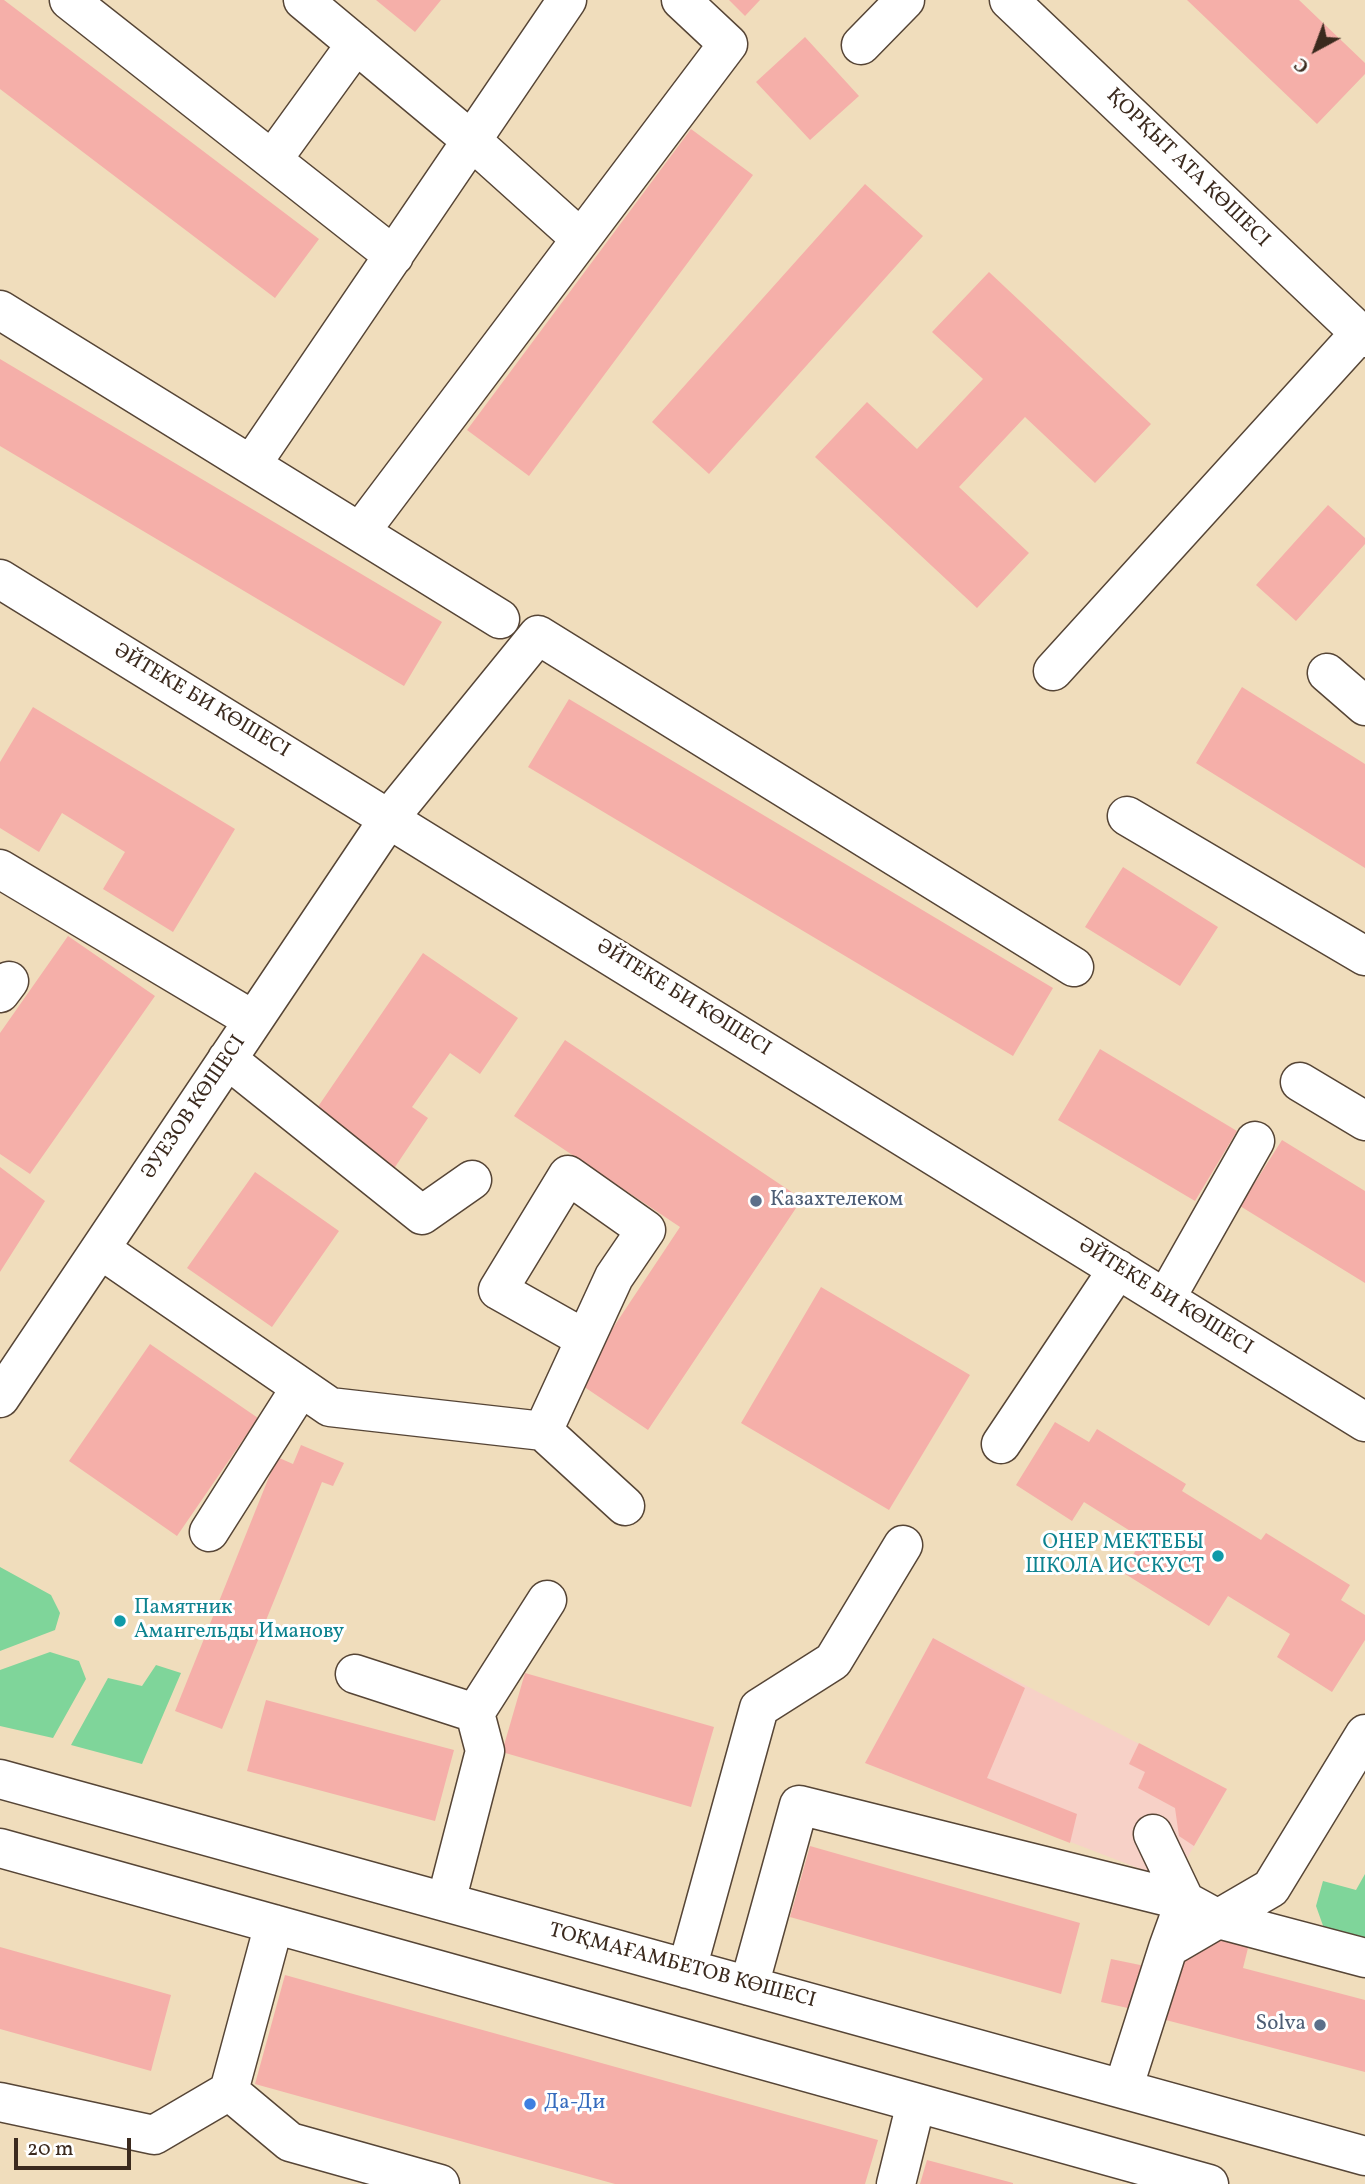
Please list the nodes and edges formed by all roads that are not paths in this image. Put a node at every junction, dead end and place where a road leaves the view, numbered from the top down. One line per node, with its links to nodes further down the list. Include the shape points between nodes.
1 (69, 0): 10 (street)
2 (303, 0): 7 (street)
3 (568, 0): 9 (street)
4 (681, 0): 11 (street, via 727,44)
5 (905, 0): 8 (street)
6 (1009, 0): 14 (street, ҚОРҚЫТ АТА КӨШЕСІ)
7 (356, 44): 9 (street); 10 (street)
8 (861, 45)
9 (472, 141): 11 (street); 12 (street)
10 (272, 160): 12 (street)
11 (581, 239): 16 (street)
12 (394, 256): 15 (street)
13 (0, 310): 15 (street)
14 (1362, 336): 19 (street)
15 (251, 465): 16 (street)
16 (360, 532): 18 (street)
17 (0, 579): 23 (street, ӘЙТЕКЕ БИ КӨШЕСІ)
18 (500, 619)
19 (1053, 671)
20 (1327, 673): 21 (street)
21 (1365, 706)
22 (1126, 816): 25 (street)
23 (390, 817): 26 (street, ӘУЕЗОВ КӨШЕСІ, via 538,635); 27 (street, ӘУЕЗОВ КӨШЕСІ); 34 (street, ӘЙТЕКЕ БИ КӨШЕСІ)
24 (0, 869): 27 (street)
25 (1365, 956)
26 (1074, 967)
27 (253, 1020): 28 (street, ӘУЕЗОВ КӨШЕСІ)
28 (227, 1059): 32 (street, via 422,1215); 33 (street, ӘУЕЗОВ КӨШЕСІ)
29 (1300, 1082): 30 (street)
30 (1365, 1121)
31 (1255, 1141): 35 (street)
32 (472, 1180)
33 (100, 1249): 37 (street); 38 (street, ӘУЕЗОВ КӨШЕСІ)
34 (1118, 1269): 35 (street, ӘЙТЕКЕ БИ КӨШЕСІ); 41 (street)
35 (1166, 1298): 39 (street, ӘЙТЕКЕ БИ КӨШЕСІ)
36 (585, 1339): 40 (street)
37 (301, 1387): 40 (street, via 330,1408); 43 (street)
38 (0, 1398)
39 (1365, 1422)
40 (543, 1431): 42 (street)
41 (1001, 1444)
42 (625, 1506)
43 (209, 1532)
44 (903, 1545): 58 (street, via 833,1661 759,1708)
45 (547, 1600): 47 (street)
46 (355, 1674): 47 (street)
47 (475, 1713): 53 (street, via 485,1751)
48 (1365, 1734): 54 (street, via 1271,1888)
49 (0, 1779): 53 (street, ТОҚМАҒАМБЕТОВ КӨШЕСІ)
50 (1153, 1835): 52 (street)
51 (0, 1848): 55 (street)
52 (1185, 1901): 54 (street); 56 (street); 59 (street, via 799,1805)
53 (446, 1902): 58 (street, ТОҚМАҒАМБЕТОВ КӨШЕСІ)
54 (1218, 1919): 56 (street); 57 (street)
55 (274, 1924): 61 (street); 63 (street)
56 (1168, 1948): 60 (street)
57 (1365, 1958)
58 (687, 1969): 59 (street, ТОҚМАҒАМБЕТОВ КӨШЕСІ)
59 (749, 1986): 60 (street, ТОҚМАҒАМБЕТОВ КӨШЕСІ)
60 (1123, 2089): 64 (street, ТОҚМАҒАМБЕТОВ КӨШЕСІ)
61 (229, 2091): 62 (street, via 154,2135); 65 (street, via 290,2142)
62 (0, 2102)
63 (916, 2103): 66 (street); 67 (street)
64 (1365, 2155)
65 (440, 2184)
66 (897, 2184)
67 (1209, 2184)

